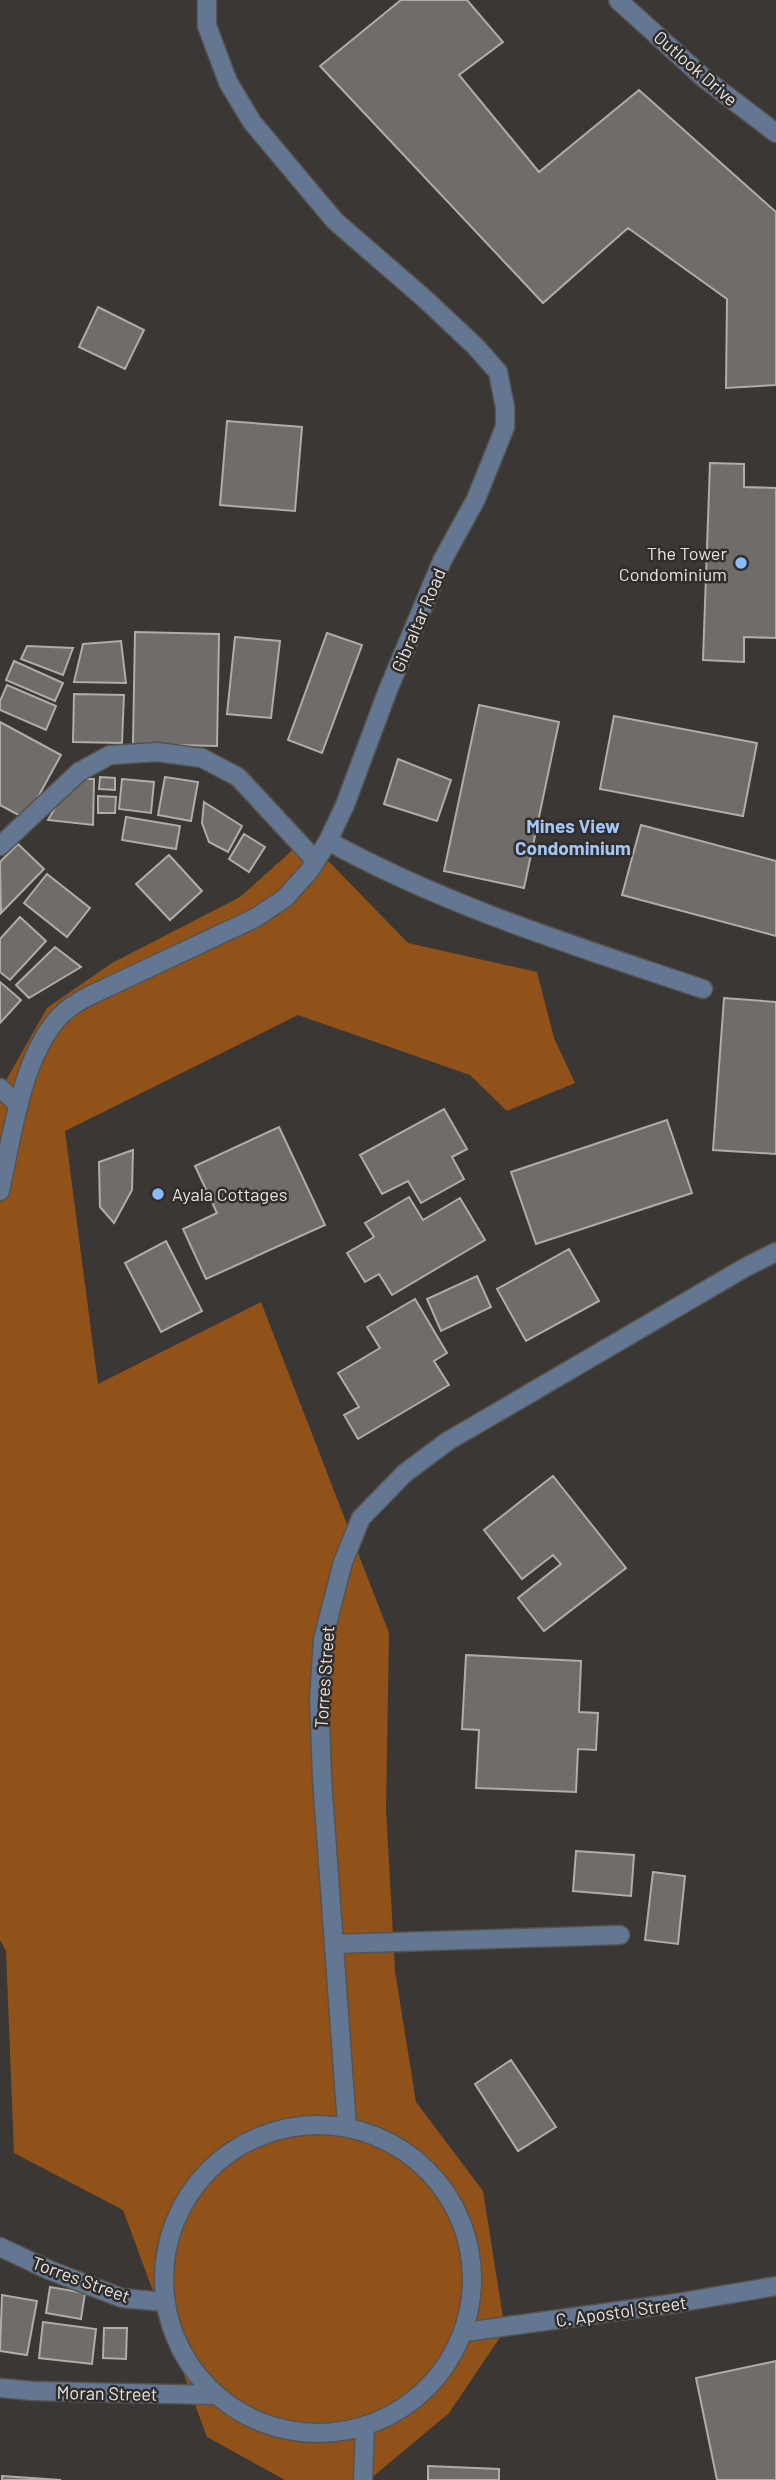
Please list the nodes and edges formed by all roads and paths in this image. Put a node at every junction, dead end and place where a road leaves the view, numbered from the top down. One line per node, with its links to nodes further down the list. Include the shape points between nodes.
1 (207, 0): 4 (street, Gibraltar Road, via 207,26 228,82 252,122 335,221 476,347 498,372 505,407 505,427 495,456 442,561)
2 (618, 0): 3 (street, Outlook Drive, via 705,79)
3 (776, 133)
4 (328, 841): 6 (street, Gibraltar Road); 7 (street, via 483,913)
5 (0, 846): 6 (street, via 79,772 110,755 158,752 202,758 237,777)
6 (316, 861): 9 (street, Gibraltar Road, via 299,885 255,918 73,1004 44,1039)
7 (703, 989)
8 (0, 1088): 9 (street)
9 (19, 1105): 10 (street, Gibraltar Road)
10 (0, 1191)
11 (776, 1252): 13 (street, Torres Street, via 448,1441 405,1473 361,1518 333,1595 323,1639 320,1686)
12 (620, 1935): 13 (street)
13 (334, 1944): 14 (street, Torres Street)
14 (347, 2126): 17 (street, via 287,2126 233,2149 191,2190 166,2244); 18 (street, via 408,2152 454,2202 474,2266)
15 (0, 2247): 17 (street, Torres Street, via 122,2298)
16 (776, 2286): 18 (street, C. Apostol Street)
17 (164, 2302): 20 (street, via 173,2337 191,2368)
18 (465, 2332): 21 (street, via 442,2373 408,2406)
19 (0, 2388): 20 (street, Moran Street)
20 (215, 2395): 21 (street, via 260,2423 313,2434)
21 (365, 2427): 22 (street)
22 (363, 2480)

